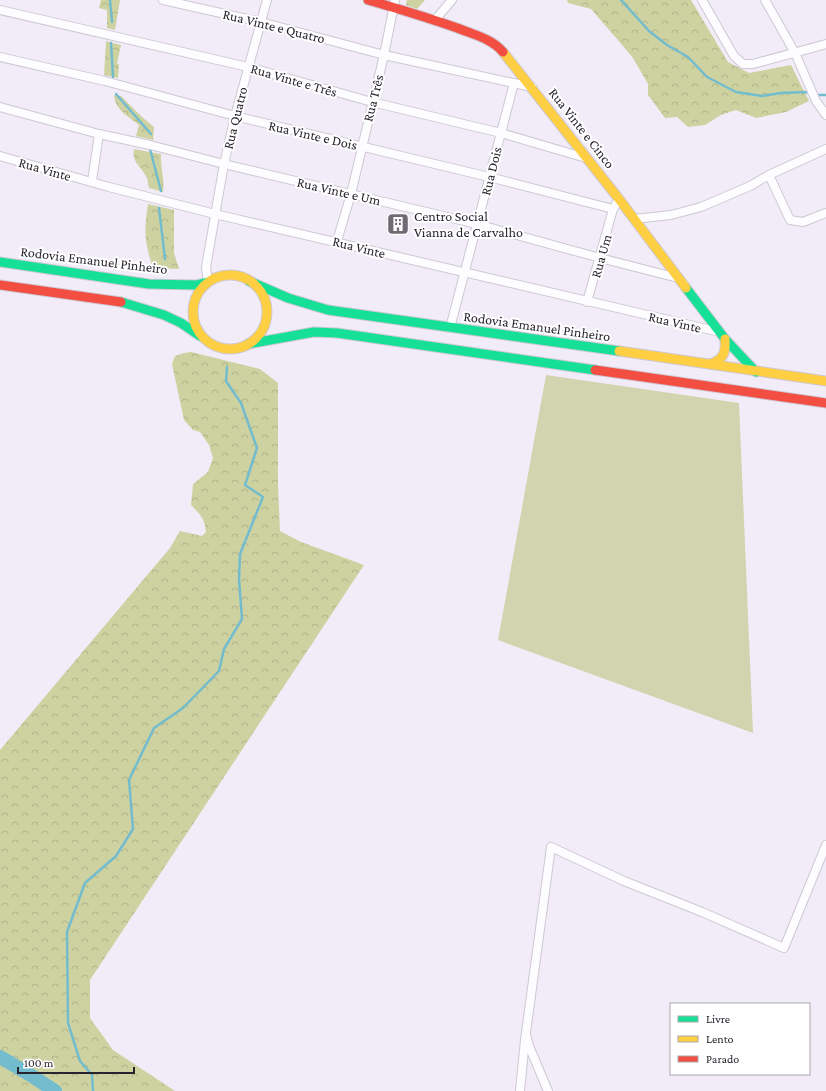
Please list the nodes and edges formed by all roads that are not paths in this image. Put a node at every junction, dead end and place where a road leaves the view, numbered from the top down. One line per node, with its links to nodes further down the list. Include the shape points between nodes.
1 (163, 0): 10 (street, Rua Vinte e Quatro)
2 (267, 0): 10 (street, Rua Quatro)
3 (368, 0): 7 (main road, Rua Vinte e Cinco)
4 (452, 0): 9 (street)
5 (702, 0): 12 (street, via 734,56 743,64)
6 (765, 0): 12 (street)
7 (394, 3): 9 (main road, Rua Vinte e Cinco); 13 (street, Rua Três)
8 (0, 10): 15 (street, Rua Vinte e Três)
9 (435, 20): 17 (main road, Rua Vinte e Cinco, via 484,38 498,46)
10 (261, 22): 13 (street, Rua Vinte e Quatro); 15 (street, Rua Quatro)
11 (826, 44): 12 (street)
12 (795, 54): 20 (street, via 816,101)
13 (384, 55): 16 (street); 18 (street, Rua Três)
14 (0, 57): 21 (street, Rua Vinte e Dois, via 105,81)
15 (248, 67): 18 (street, Rua Vinte e Três); 21 (street, Rua Quatro)
16 (514, 83): 17 (street); 22 (street, Rua Dois)
17 (532, 87): 27 (main road, Rua Vinte e Cinco)
18 (372, 102): 22 (street, Rua Vinte e Três); 24 (street, Rua Três)
19 (0, 107): 23 (street, Rua Vinte e Um)
20 (826, 115)
21 (235, 116): 24 (street, Rua Vinte e Dois); 28 (street, Rua Quatro)
22 (501, 133): 27 (street, Rua Vinte e Três); 30 (street, Rua Dois)
23 (99, 134): 28 (street, Rua Vinte e Um); 31 (street)
24 (362, 146): 30 (street, Rua Vinte e Dois); 32 (street, Rua Três)
25 (826, 149): 29 (street)
26 (0, 156): 31 (street, Rua Vinte)
27 (586, 158): 33 (main road, Rua Vinte e Cinco)
28 (224, 164): 32 (street, Rua Vinte e Um); 36 (street, Rua Quatro)
29 (769, 175): 35 (street, via 790,220 803,222); 37 (street, via 701,207 671,215)
30 (489, 177): 34 (street, Rua Vinte e Dois); 38 (street, Rua Dois)
31 (92, 181): 36 (street, Rua Vinte)
32 (351, 194): 38 (street, Rua Vinte e Um); 39 (street, Rua Três)
33 (619, 199): 34 (street); 37 (main road, Rua Vinte e Cinco)
34 (613, 210): 40 (street, Rua Um)
35 (826, 213)
36 (216, 214): 39 (street, Rua Vinte); 45 (street, Rua Quatro, via 206,267)
37 (634, 219): 43 (main road, Rua Vinte e Cinco)
38 (477, 224): 40 (street, Rua Vinte e Um); 42 (street, Rua Dois)
39 (337, 241): 42 (street, Rua Vinte)
40 (600, 258): 43 (street, Rua Vinte e Um); 47 (street, Rua Um)
41 (0, 262): 45 (main road, Rodovia Emanuel Pinheiro, via 149,284 196,285)
42 (465, 273): 47 (street, Rua Vinte); 48 (street, Rua Dois)
43 (678, 278): 49 (main road, Rua Vinte e Cinco)
44 (249, 281): 45 (main road, via 236,276 221,276); 48 (main road, Rodovia Emanuel Pinheiro, via 267,291 307,306); 51 (main road, via 262,294 267,311 265,324 258,336)
45 (208, 282): 50 (main road, via 198,293 193,308 193,317)
46 (0, 285): 50 (main road, via 121,302 164,315 181,323)
47 (588, 302): 49 (street, Rua Vinte)
48 (450, 328): 52 (main road, Rodovia Emanuel Pinheiro)
49 (723, 336): 52 (main road, via 725,355 720,361); 53 (main road, Rua Vinte e Cinco)
50 (205, 340): 51 (main road, via 226,349)
51 (248, 344): 55 (main road, via 293,334 337,333)
52 (711, 364): 53 (main road, Rodovia Emanuel Pinheiro)
53 (756, 372): 54 (main road, Rodovia Emanuel Pinheiro)
54 (826, 381)
55 (826, 403)
56 (826, 846): 57 (street, via 784,948 624,881 551,847)
57 (526, 1032): 58 (street); 59 (street, via 529,1046)
58 (520, 1091)
59 (548, 1091)

